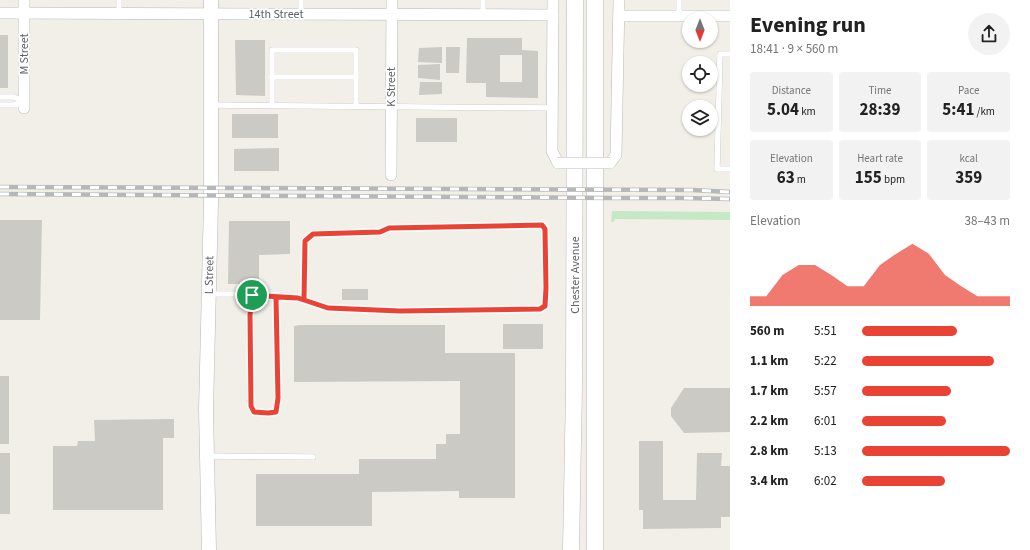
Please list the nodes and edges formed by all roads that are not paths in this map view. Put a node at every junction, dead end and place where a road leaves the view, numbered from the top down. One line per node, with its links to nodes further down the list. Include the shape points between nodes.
1 (24, 0): 13 (street, M Street)
2 (119, 0): 14 (lane)
3 (301, 0): 15 (lane)
4 (392, 0): 16 (street, K Street)
5 (483, 0): 17 (lane)
6 (553, 0): 18 (street)
7 (575, 0): 42 (main road, Chester Avenue)
8 (595, 0): 43 (main road, Chester Avenue)
9 (619, 0): 19 (street)
10 (680, 0): 20 (lane)
11 (211, 7): 14 (street, 14th Street); 15 (street, 14th Street); 28 (street, L Street)
12 (0, 13): 13 (street, 14th Street)
13 (24, 13): 14 (street, 14th Street); 27 (street, M Street)
14 (119, 13)
15 (301, 14): 16 (street, 14th Street)
16 (392, 14): 17 (street, 14th Street); 31 (street, K Street)
17 (483, 15): 18 (street, 14th Street)
18 (553, 15): 32 (street)
19 (619, 16): 20 (street); 32 (street, bridge, via 616,155 610,163 558,163 552,151)
20 (679, 16): 21 (street)
21 (730, 16)
22 (730, 54): 33 (lane, via 720,54 717,169)
23 (356, 76): 24 (lane); 24 (lane, via 356,50 272,50); 30 (lane)
24 (272, 77): 29 (lane)
25 (0, 97): 27 (lane, via 14,97)
26 (0, 105): 27 (lane)
27 (24, 105)
28 (211, 105): 29 (lane); 35 (street, L Street)
29 (272, 105): 30 (lane)
30 (356, 106): 31 (lane)
31 (391, 106): 32 (lane); 34 (street, K Street)
32 (552, 108)
33 (730, 169)
34 (391, 175)
35 (209, 294): 36 (lane); 39 (street, L Street)
36 (252, 295): 37 (lane); 37 (lane, via 251,406 254,412 276,412)
37 (276, 297): 38 (lane)
38 (304, 300): 38 (lane, via 328,308 540,309 545,306 545,229 542,225 389,228 380,232 313,234 305,241)
39 (207, 456): 40 (lane); 41 (street, L Street)
40 (313, 457)
41 (209, 550)
42 (571, 550)
43 (595, 550)

